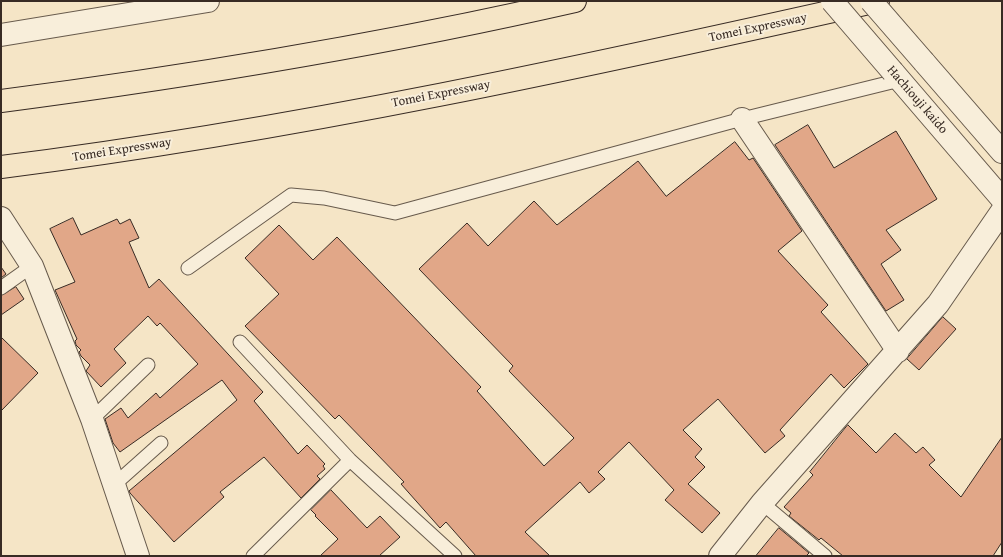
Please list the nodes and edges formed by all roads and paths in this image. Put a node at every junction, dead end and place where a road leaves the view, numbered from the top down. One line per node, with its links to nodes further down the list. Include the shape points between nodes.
1 (208, 1): 6 (street)
2 (575, 1): 8 (highway, via 286,58)
3 (832, 1): 7 (street, Hachiouji kaido, bridge)
4 (872, 1): 10 (street, bridge)
5 (878, 1): 11 (highway, Tomei Expressway, via 541,75 78,158)
6 (1, 35)
7 (896, 76): 9 (lane); 12 (street, Hachiouji kaido)
8 (1, 101)
9 (742, 119): 16 (lane, via 395,213 291,194); 19 (street)
10 (1002, 152)
11 (1, 167)
12 (1002, 199)
13 (1002, 211): 19 (street, via 938,304)
14 (3, 227): 15 (street)
15 (32, 266): 17 (lane); 21 (street)
16 (188, 268)
17 (1, 288)
18 (240, 342): 23 (lane)
19 (898, 351): 25 (street)
20 (148, 365): 21 (lane)
21 (92, 419): 24 (street)
22 (161, 444): 24 (lane)
23 (350, 460): 27 (lane); 28 (lane)
24 (115, 484): 26 (street)
25 (762, 503): 29 (street); 30 (lane)
26 (138, 556)
27 (253, 556)
28 (455, 556)
29 (720, 556)
30 (825, 556)

